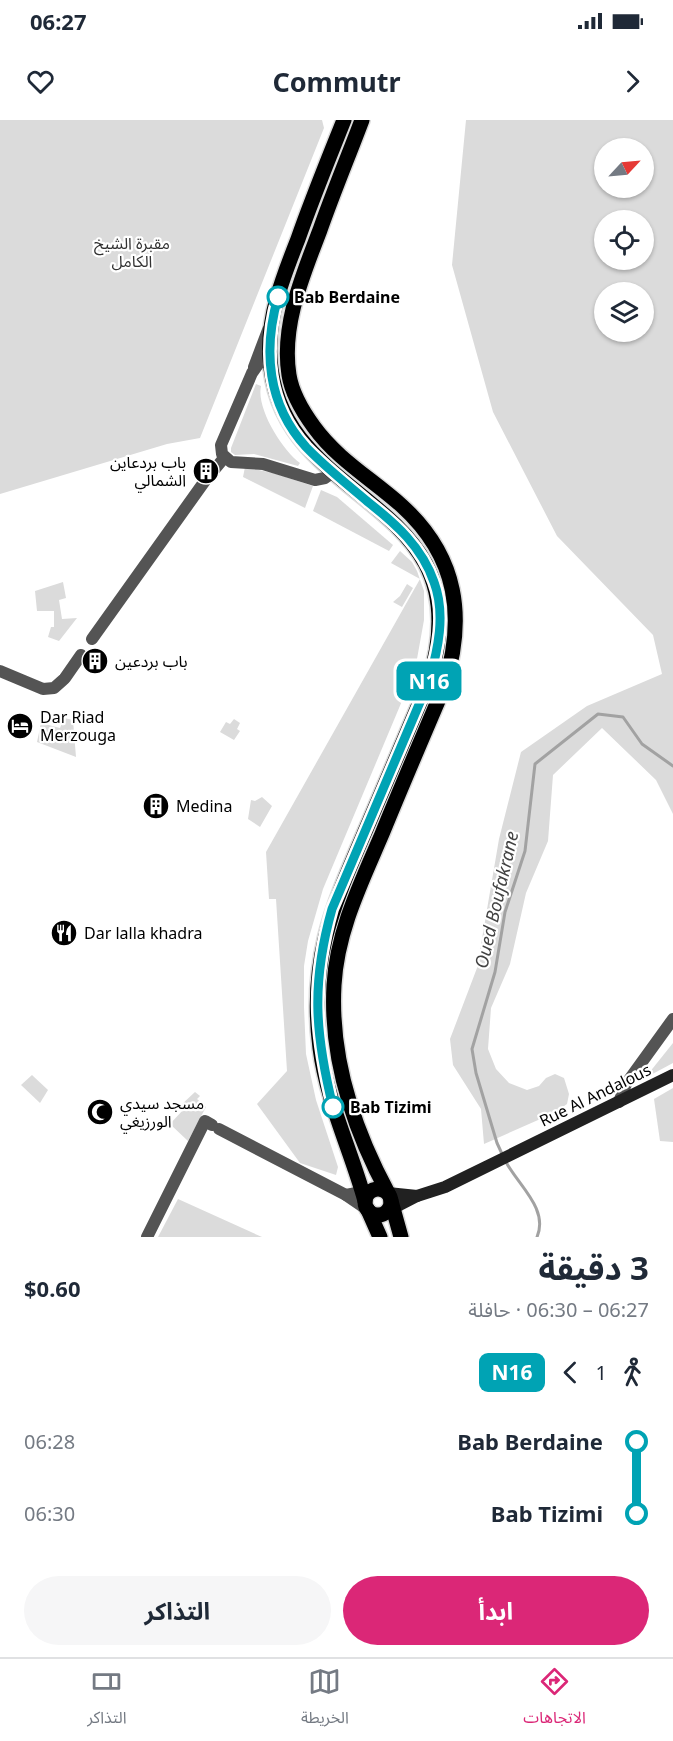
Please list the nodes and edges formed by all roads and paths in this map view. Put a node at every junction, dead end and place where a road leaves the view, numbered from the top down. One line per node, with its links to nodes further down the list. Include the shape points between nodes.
1 (344, 120): 3 (main road)
2 (362, 120): 6 (main road, via 295,301 288,333)
3 (270, 324): 4 (main road); 5 (street)
4 (270, 360): 5 (street, via 259,363); 6 (main road, via 282,364); 9 (main road, via 278,400 294,431)
5 (252, 373): 8 (street, via 221,445)
6 (289, 375): 7 (main road, via 300,405)
7 (333, 450): 9 (main road); 18 (main road, via 402,506 434,543 450,580 456,620 452,662 444,687 348,914 336,965 335,1031 343,1080)
8 (224, 458): 10 (street, via 263,464); 12 (street, via 57,687 44,689)
9 (333, 472): 10 (street); 11 (main road)
10 (315, 480): 11 (street)
11 (350, 486): 17 (main road, via 393,522 417,549 435,584 440,616 436,658 429,681 332,909 320,959 317,1004 324,1072)
12 (0, 671)
13 (673, 1019): 15 (street, via 626,1084)
14 (673, 1075): 15 (street, Rue Al Andalous)
15 (618, 1102): 18 (street, Rue Al Andalous, via 446,1187)
16 (346, 1195): 17 (street); 17 (street); 19 (street, via 212,1125)
17 (367, 1198): 18 (main road, via 380,1189); 18 (main road, via 378,1215); 20 (main road)
18 (389, 1204): 21 (main road)
19 (147, 1237)
20 (380, 1237)
21 (401, 1237)

